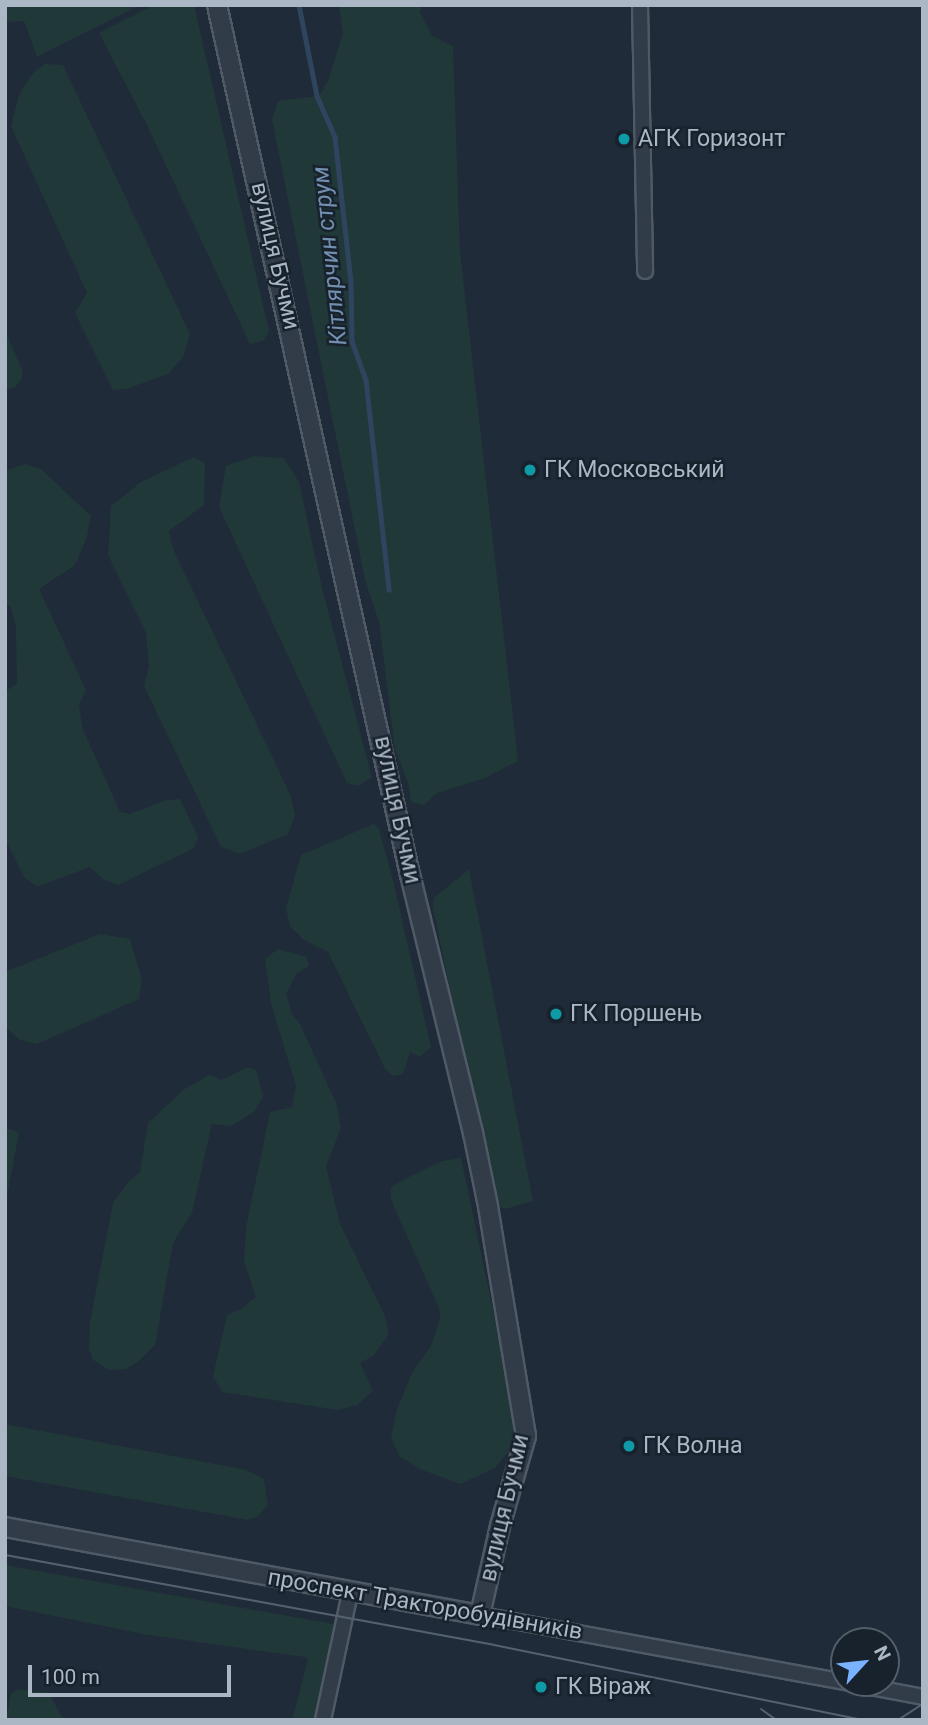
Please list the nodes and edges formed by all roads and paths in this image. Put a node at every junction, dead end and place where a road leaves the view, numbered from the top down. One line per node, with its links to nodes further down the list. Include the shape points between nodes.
1 (217, 5): 6 (street, вулиця Бучми, via 410,875 472,1133 526,1436)
2 (640, 5): 3 (street)
3 (645, 271)
4 (5, 1527): 5 (street, проспект Тракторобудівників)
5 (350, 1593): 6 (street, проспект Тракторобудівників); 10 (street)
6 (480, 1615): 7 (street, проспект Тракторобудівників)
7 (830, 1680)
8 (900, 1693): 9 (street, проспект Тракторобудівників)
9 (923, 1697)
10 (323, 1720)

